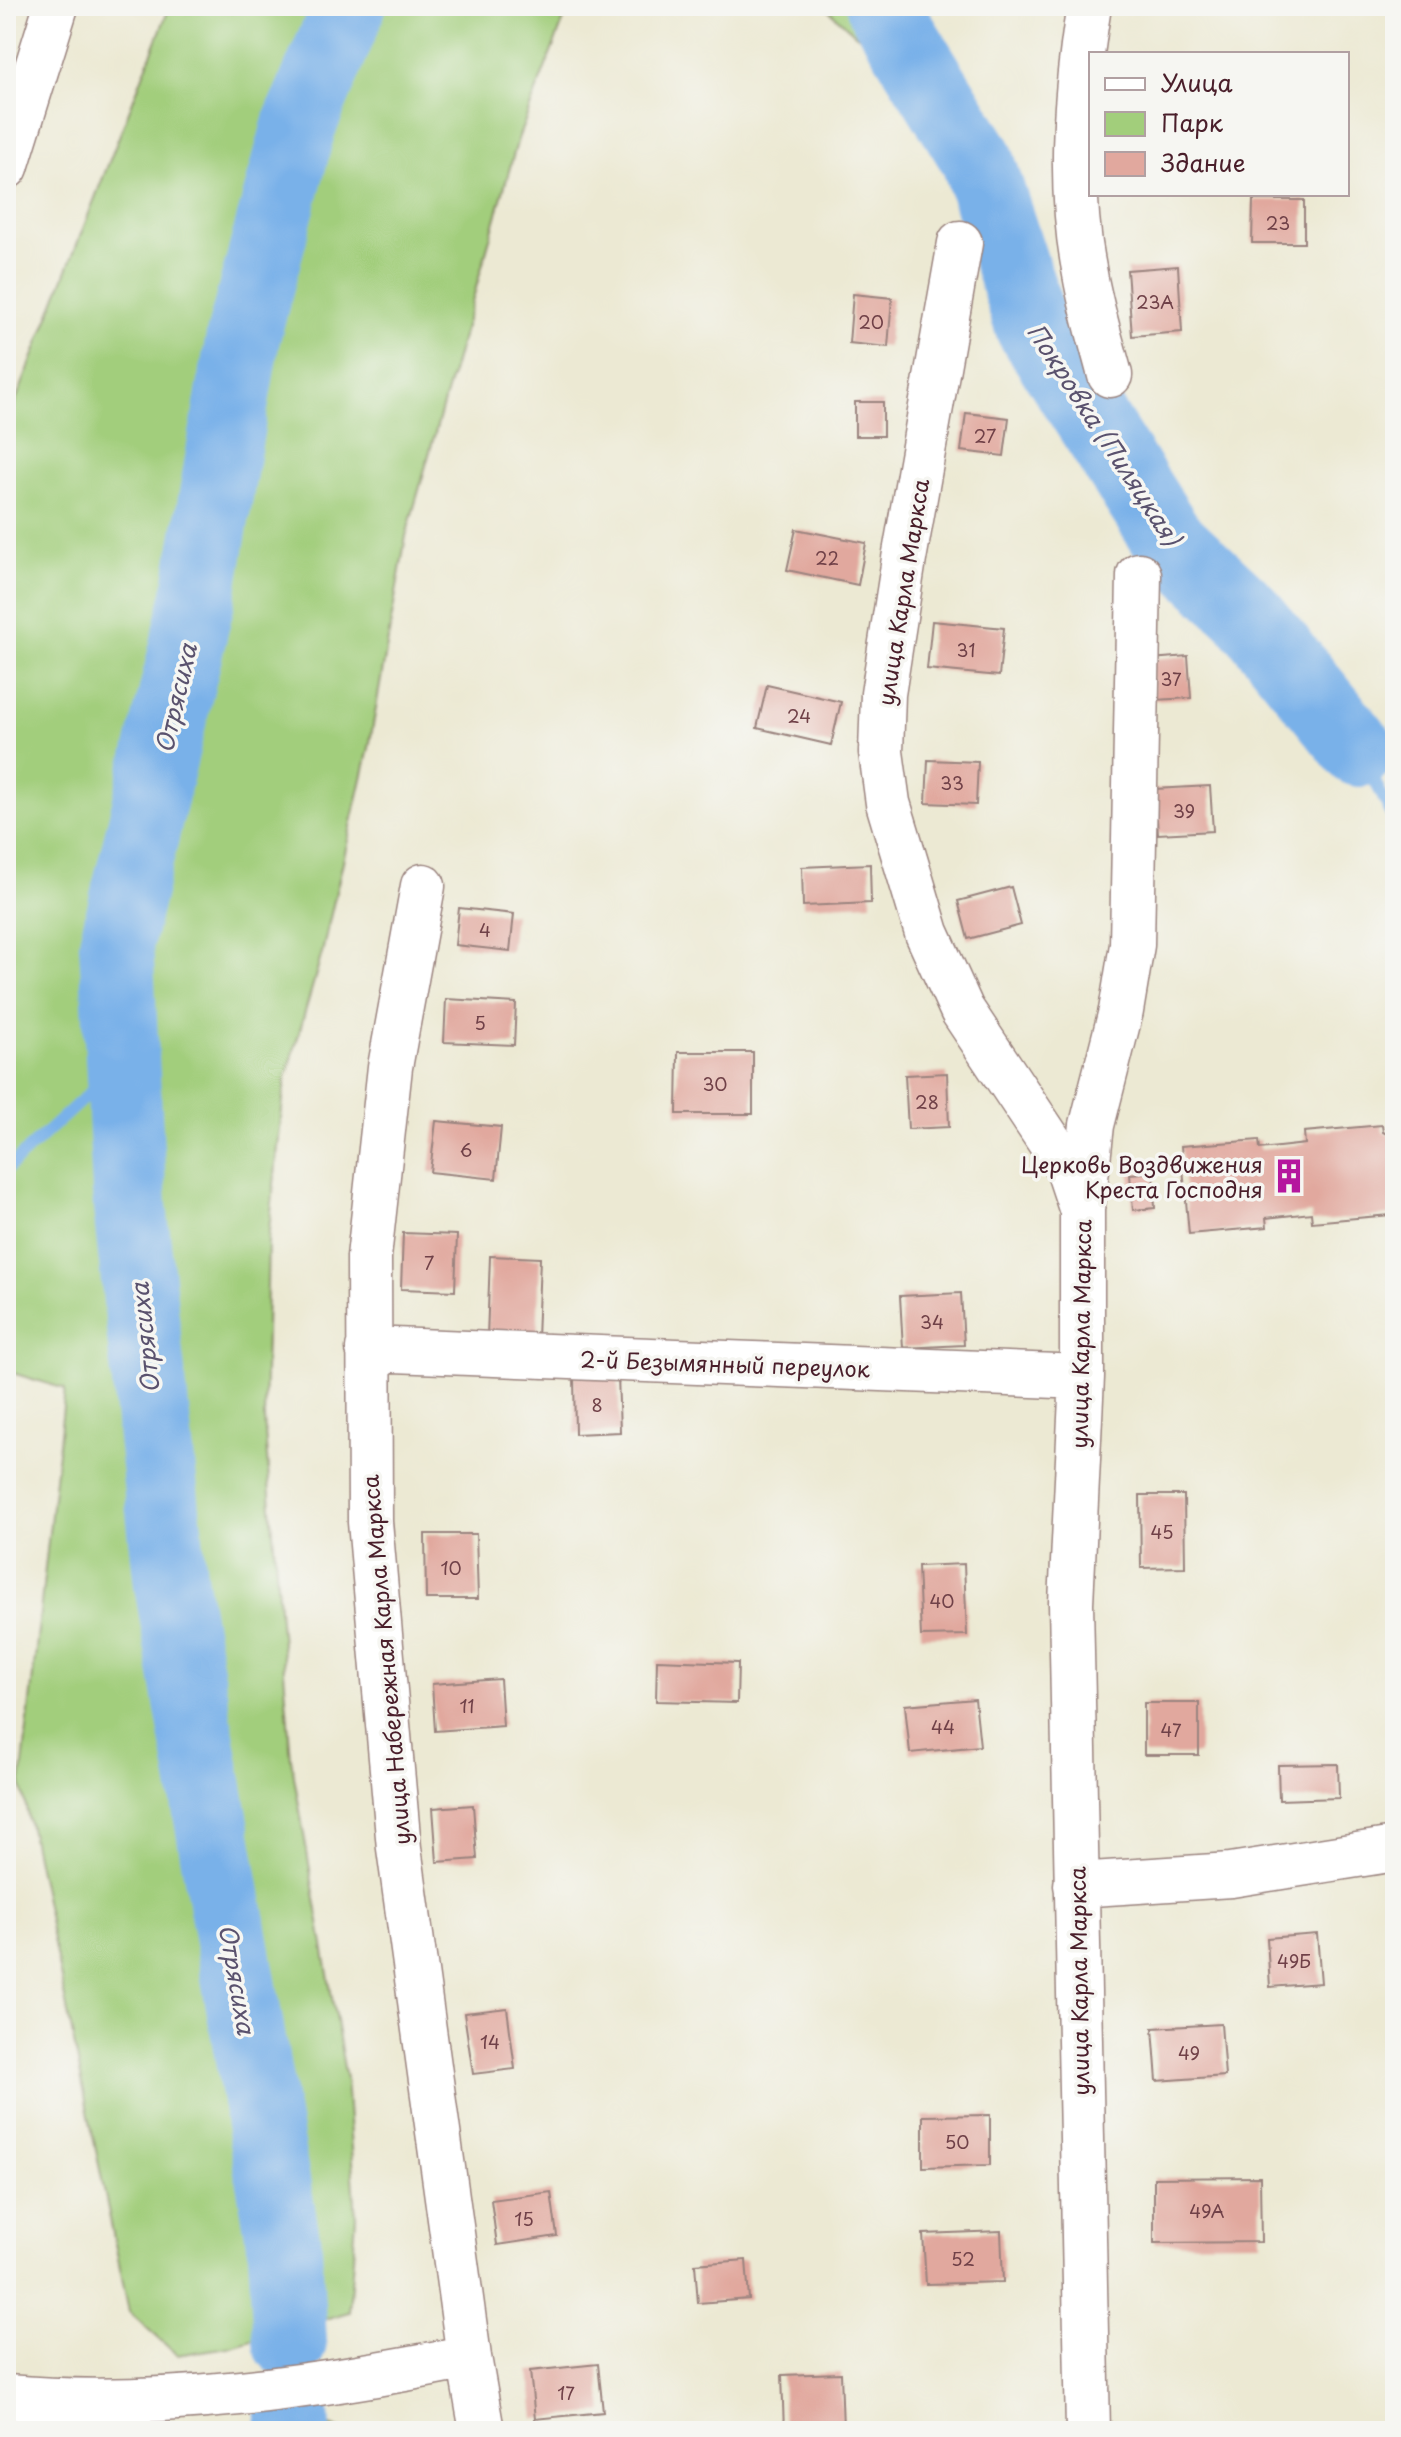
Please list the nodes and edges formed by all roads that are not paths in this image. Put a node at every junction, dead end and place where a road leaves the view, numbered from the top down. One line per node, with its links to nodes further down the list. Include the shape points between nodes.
1 (56, 6): 3 (street)
2 (1089, 6): 5 (street, via 1078,134 1078,210 1084,272)
3 (6, 167)
4 (960, 243): 8 (street, улица Карла Маркса, via 883,694 881,752 888,803 927,933 962,1010 1068,1169)
5 (1110, 375)
6 (1139, 575): 8 (street, via 1132,945 1092,1125)
7 (423, 886): 9 (street, улица Набережная Карла Маркса, via 390,1067 369,1257)
8 (1082, 1211): 10 (street, улица Карла Маркса)
9 (368, 1349): 10 (street, 2-й Безымянный переулок); 13 (street, улица Набережная Карла Маркса, via 370,1522 399,1848)
10 (1082, 1377): 12 (street, улица Карла Маркса, via 1071,1603)
11 (1395, 1849): 12 (street, via 1231,1875)
12 (1076, 1885): 16 (street, улица Карла Маркса)
13 (469, 2357): 14 (street, via 358,2378 217,2394 101,2401); 15 (street, улица Набережная Карла Маркса)
14 (6, 2397)
15 (482, 2431)
16 (1088, 2431)

